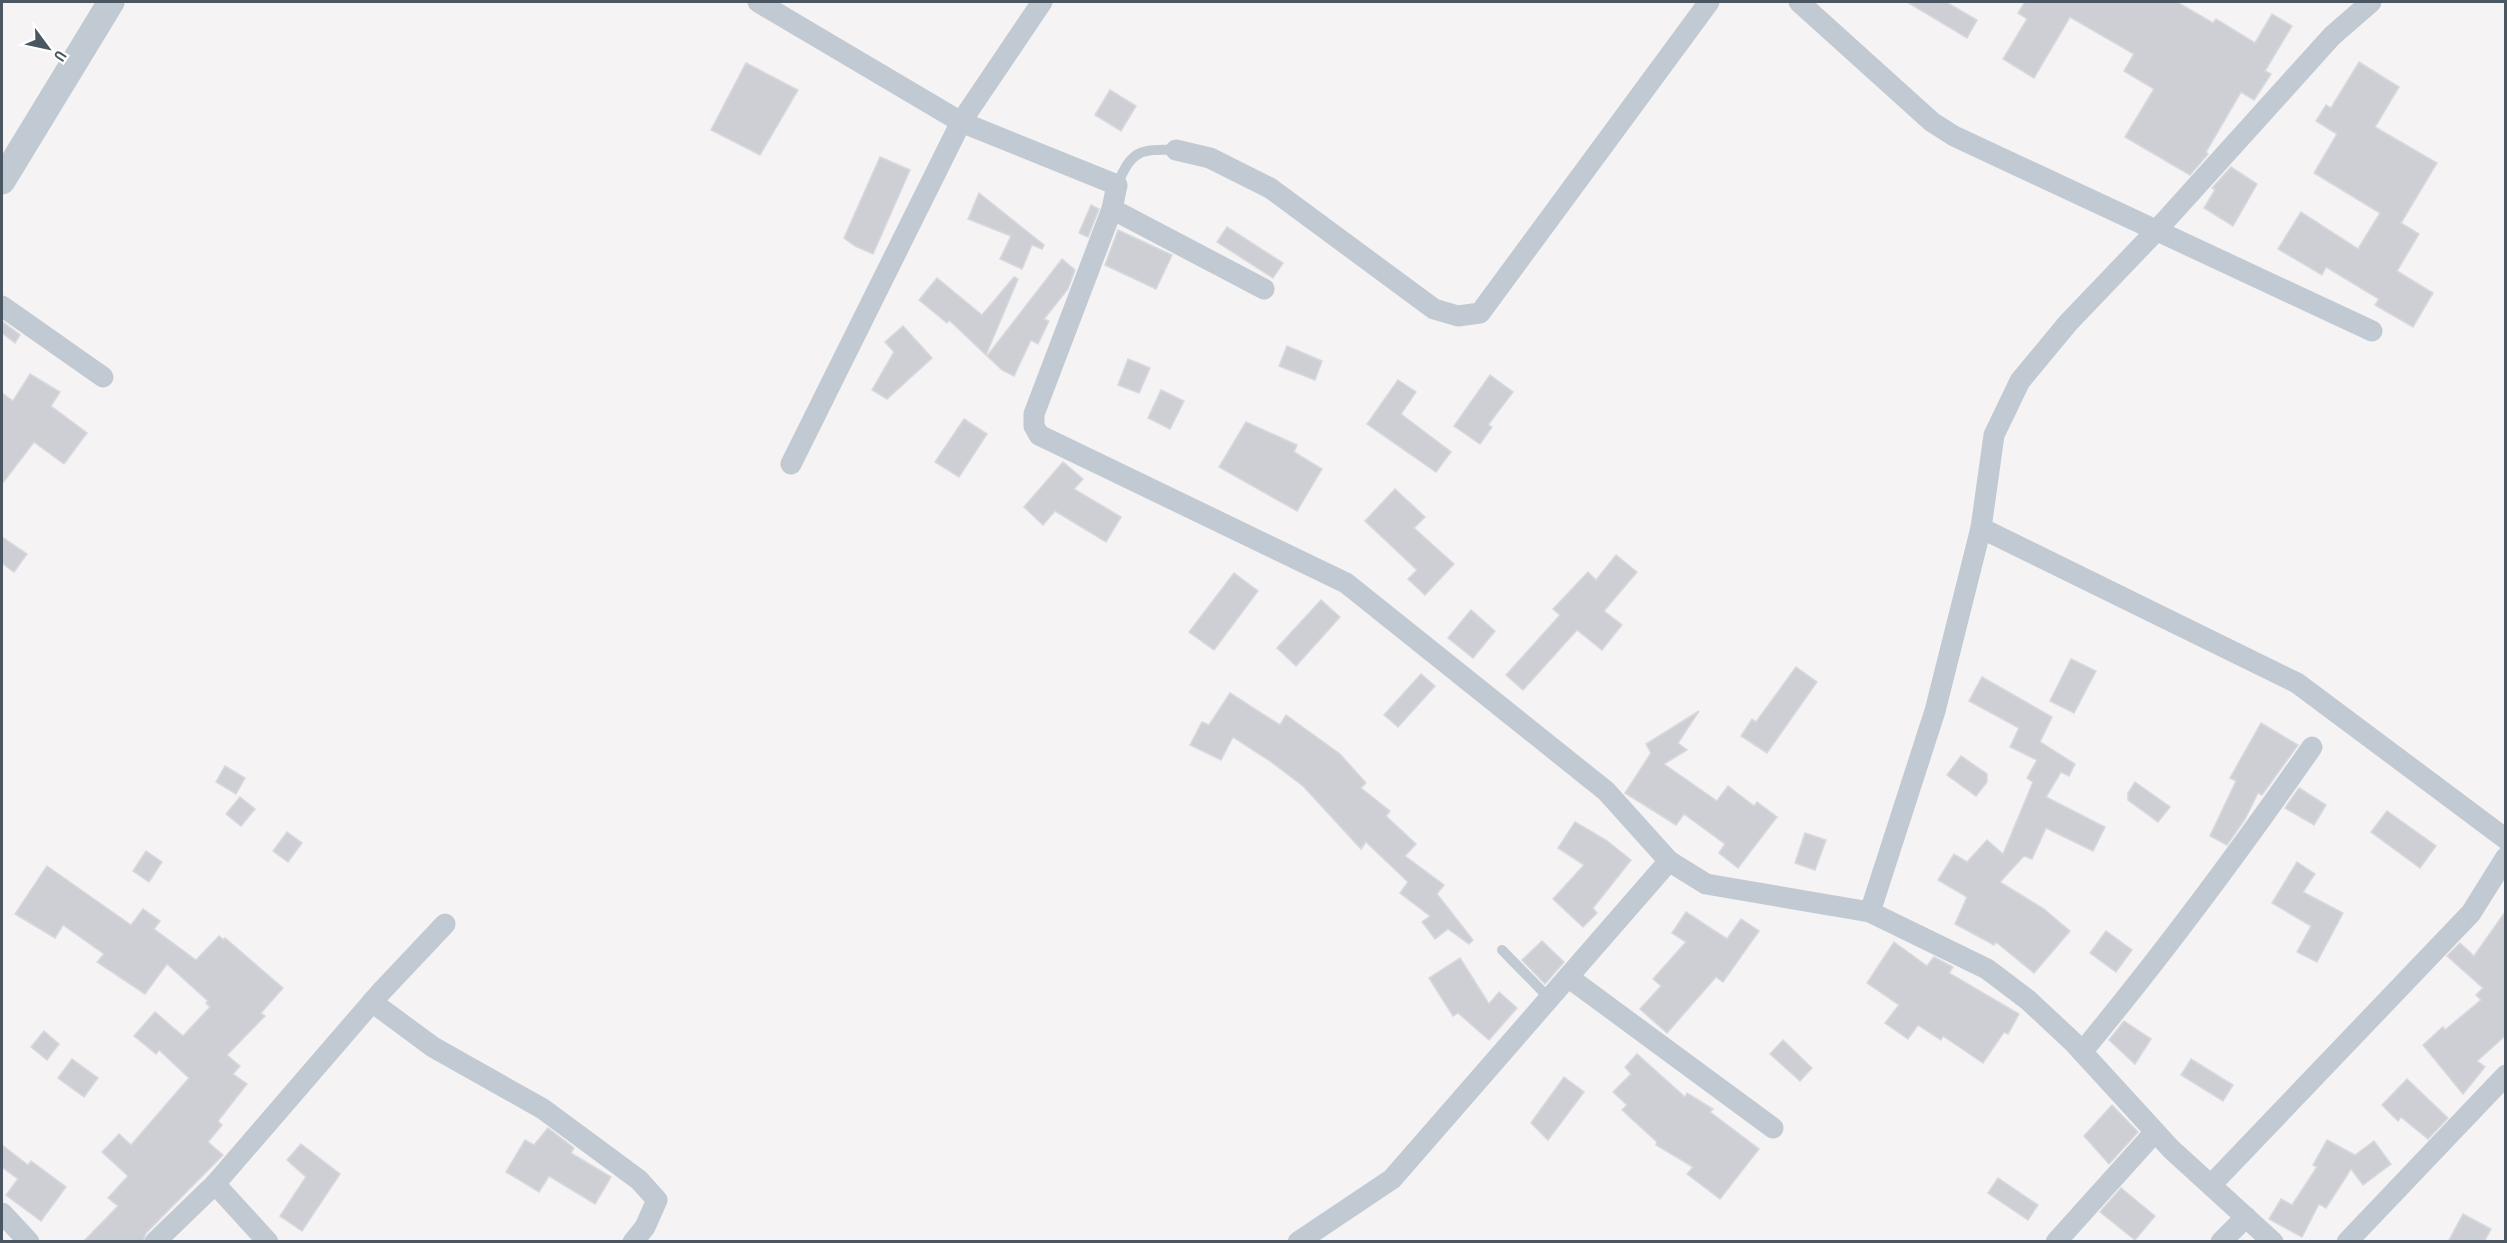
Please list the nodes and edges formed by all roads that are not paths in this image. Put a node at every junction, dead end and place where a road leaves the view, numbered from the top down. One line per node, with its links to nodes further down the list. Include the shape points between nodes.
1 (111, 2): 9 (street)
2 (758, 2): 7 (street)
3 (1042, 2): 7 (street)
4 (1709, 2): 8 (street, via 1480,313 1458,316 1434,309 1270,188 1210,158)
5 (1799, 2): 12 (street, via 1932,122)
6 (2371, 2): 12 (street, via 2332,36)
7 (962, 122): 10 (street); 17 (street)
8 (1176, 150): 10 (lane, via 1148,149 1127,160)
9 (2, 181)
10 (1117, 184): 11 (street)
11 (1112, 209): 13 (street); 22 (street, via 1034,414 1039,435 1346,583 1606,791)
12 (2156, 231): 15 (street); 18 (street, via 2068,323 2020,381 1994,435)
13 (1264, 289)
14 (2, 306): 16 (street)
15 (2373, 331)
16 (103, 377)
17 (791, 464)
18 (1982, 528): 20 (street, via 2297,683); 23 (street, via 1935,711)
19 (2312, 747): 29 (street, via 2253,832)
20 (2505, 839)
21 (2505, 857): 34 (street, via 2471,912)
22 (1669, 861): 23 (street, via 1706,884); 26 (street)
23 (1870, 912): 29 (street, via 1987,969 2028,1000)
24 (445, 924): 28 (street)
25 (1502, 950): 27 (lane)
26 (1568, 976): 27 (street); 31 (street)
27 (1549, 998): 41 (street, via 1392,1179)
28 (372, 1002): 33 (street); 40 (street, via 433,1047 543,1109 639,1180 657,1200)
29 (2082, 1052): 32 (street)
30 (2505, 1075): 45 (street)
31 (1773, 1128)
32 (2155, 1132): 34 (street); 42 (street)
33 (215, 1184): 38 (street); 39 (street)
34 (2211, 1185): 36 (street)
35 (2, 1213): 37 (street)
36 (2246, 1216): 43 (street); 44 (street)
37 (29, 1242)
38 (154, 1242)
39 (268, 1242)
40 (633, 1242)
41 (1298, 1242)
42 (2056, 1242)
43 (2221, 1242)
44 (2273, 1242)
45 (2347, 1242)

